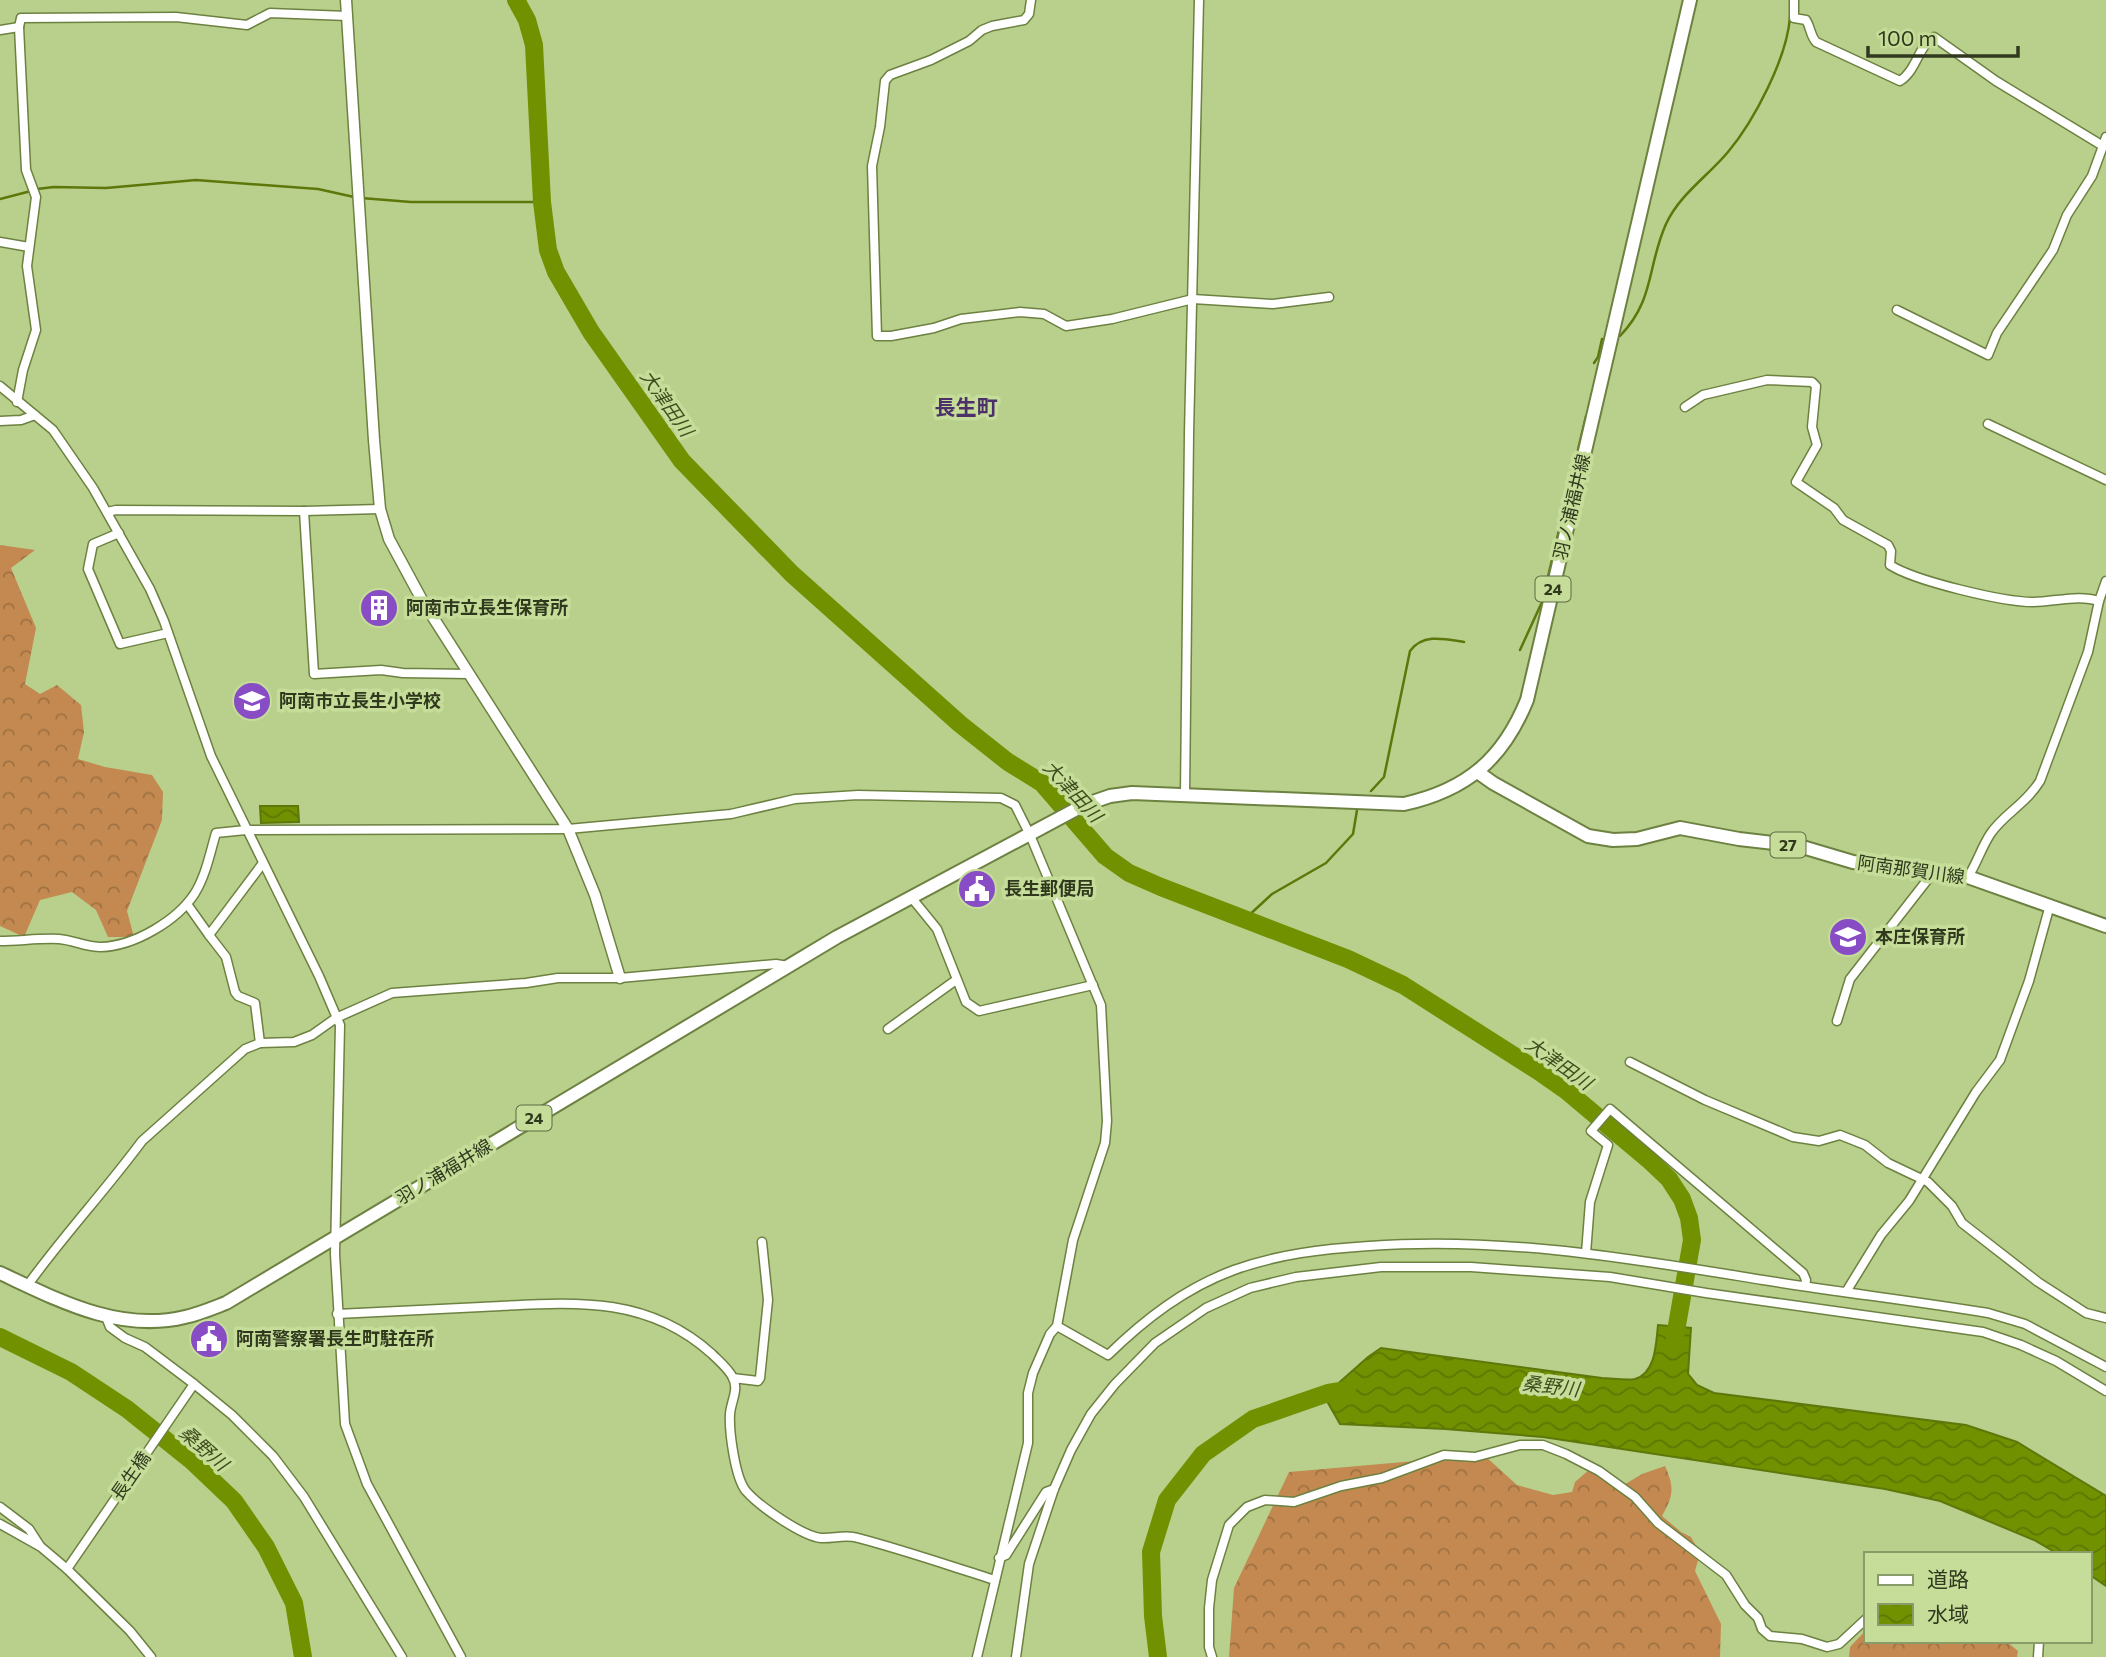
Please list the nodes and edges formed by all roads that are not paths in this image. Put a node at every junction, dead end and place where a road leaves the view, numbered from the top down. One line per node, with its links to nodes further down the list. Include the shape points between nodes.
1 (346, 0): 6 (street)
2 (1031, 0): 14 (street, via 1024,20 982,30 969,41 885,81 872,166 877,336 1020,312 1044,314 1066,327)
3 (1199, 0): 14 (street)
4 (1690, 0): 31 (main road, 羽ノ浦福井線 / 24, via 1527,699 1517,725)
5 (1794, 0): 10 (street, via 1794,18 1805,20 1816,42 1830,49 1900,80 1911,72 1927,41 1934,37 2006,88)
6 (347, 16): 7 (street, via 270,13 247,25 176,17 21,18); 23 (street)
7 (19, 27): 8 (street); 12 (street, via 26,170 34,190)
8 (0, 30)
9 (2106, 137): 10 (street)
10 (2103, 146): 15 (street, via 2053,250 1997,332 1989,355)
11 (0, 242): 12 (street)
12 (29, 247): 17 (street, via 36,330)
13 (1329, 297): 14 (street, via 1273,304)
14 (1193, 299): 32 (street)
15 (1897, 310)
16 (0, 386): 17 (street)
17 (17, 402): 19 (street)
18 (1685, 407): 28 (street, via 1703,395 1767,380 1812,382 1816,386 1812,427 1817,445 1796,482 1834,508 1843,520 1888,545 1891,565 1981,594 2032,602)
19 (35, 415): 20 (street); 24 (street, via 53,430)
20 (0, 421)
21 (1988, 424): 22 (street)
22 (2106, 480)
23 (380, 509): 25 (street); 30 (street, via 389,538 422,600)
24 (107, 512): 25 (street); 26 (street)
25 (304, 512): 30 (street, via 314,674 381,670)
26 (119, 533): 29 (street); 29 (street, via 93,544 88,569 120,644)
27 (2105, 587): 28 (street)
28 (2099, 601): 38 (street, via 2088,652 2040,781 2031,796 1991,833)
29 (168, 633): 34 (street, via 211,756)
30 (469, 674): 33 (street)
31 (1479, 773): 32 (main road, 羽ノ浦福井線 / 24, via 1433,797 1404,804); 37 (main road, 阿南那賀川線 / 27, via 1588,836 1613,841 1687,829 1799,846 1853,862)
32 (1185, 794): 35 (main road, 羽ノ浦福井線 / 24, via 1111,796 1084,805)
33 (568, 829): 34 (street); 35 (street, via 731,814 795,799 858,795 1001,798 1015,805); 46 (street, via 595,895)
34 (246, 830): 36 (street); 40 (street, via 216,833 202,878)
35 (1030, 835): 39 (main road, 羽ノ浦福井線 / 24); 48 (street)
36 (262, 863): 43 (street); 49 (street)
37 (1928, 871): 38 (main road, 阿南那賀川線 / 27); 50 (street, via 1928,878 1850,979)
38 (1968, 877): 41 (main road, 阿南那賀川線 / 27)
39 (911, 897): 45 (main road, 羽ノ浦福井線 / 24); 47 (street, via 937,929)
40 (187, 904): 43 (street); 44 (street, via 138,940 119,945 89,946 62,939)
41 (2050, 905): 42 (main road, 阿南那賀川線 / 27); 54 (street, via 2004,1052)
42 (2106, 926)
43 (209, 935): 52 (street, via 226,957 234,992 255,1003)
44 (0, 941)
45 (788, 966): 46 (street); 55 (main road, 羽ノ浦福井線 / 24)
46 (620, 978): 49 (street, via 558,978 392,993)
47 (956, 980): 48 (street, via 966,1002 979,1011); 51 (street)
48 (1093, 985): 65 (street, via 1101,1005 1105,1143 1073,1240)
49 (336, 1018): 52 (street, via 294,1042); 55 (street, via 340,1025)
50 (1837, 1020)
51 (888, 1029)
52 (260, 1042): 59 (street, via 239,1054 142,1142)
53 (1630, 1062): 54 (street, via 1793,1137 1819,1141 1840,1135 1865,1145 1888,1163)
54 (1922, 1179): 61 (street); 64 (street, via 1952,1206 1962,1223 2038,1282 2086,1313)
55 (337, 1237): 62 (street); 63 (main road, 羽ノ浦福井線 / 24, via 226,1303 161,1320)
56 (762, 1242): 67 (street, via 768,1300 762,1370 758,1381)
57 (1587, 1254): 60 (street); 60 (street, via 1588,1212 1608,1145 1591,1131 1610,1109 1803,1273); 65 (street, via 1466,1243 1306,1252 1233,1270 1195,1287 1158,1310 1108,1355)
58 (0, 1273): 59 (main road, 羽ノ浦福井線 / 24)
59 (27, 1286): 63 (main road, 羽ノ浦福井線 / 24)
60 (1805, 1286): 61 (street)
61 (1846, 1292): 66 (street, via 1988,1313 2025,1324)
62 (337, 1314): 67 (street, via 580,1302 609,1306 679,1329); 80 (street, via 345,1424 353,1449 367,1484)
63 (106, 1317): 68 (street, via 110,1327 145,1347)
64 (2106, 1318)
65 (1057, 1326): 74 (street, via 1028,1393 1028,1443)
66 (2106, 1367)
67 (733, 1378): 76 (street, via 736,1390 730,1425 739,1481 755,1499 813,1536 854,1536)
68 (192, 1387): 75 (street, 長生橋); 79 (street, via 232,1415 273,1456 304,1497)
69 (2106, 1391): 70 (street, via 2056,1361 1983,1332 1610,1277 1471,1267 1381,1267 1296,1277 1250,1288 1206,1308 1155,1343 1115,1384 1091,1414)
70 (1054, 1489): 74 (street, via 1046,1492 1006,1555); 82 (street, via 1029,1564)
71 (0, 1507): 73 (street, via 29,1529)
72 (0, 1524): 73 (street)
73 (41, 1547): 75 (street)
74 (999, 1558): 76 (street)
75 (66, 1569): 78 (street)
76 (995, 1580): 81 (street)
77 (1864, 1621): 83 (street, via 1839,1644 1827,1647 1770,1636 1726,1576 1658,1523 1635,1497 1566,1454 1543,1445 1520,1445 1475,1457 1444,1455 1294,1502 1265,1500 1247,1507 1229,1525 1212,1580)
78 (151, 1657)
79 (402, 1657)
80 (461, 1657)
81 (977, 1657)
82 (1016, 1657)
83 (1212, 1657)

